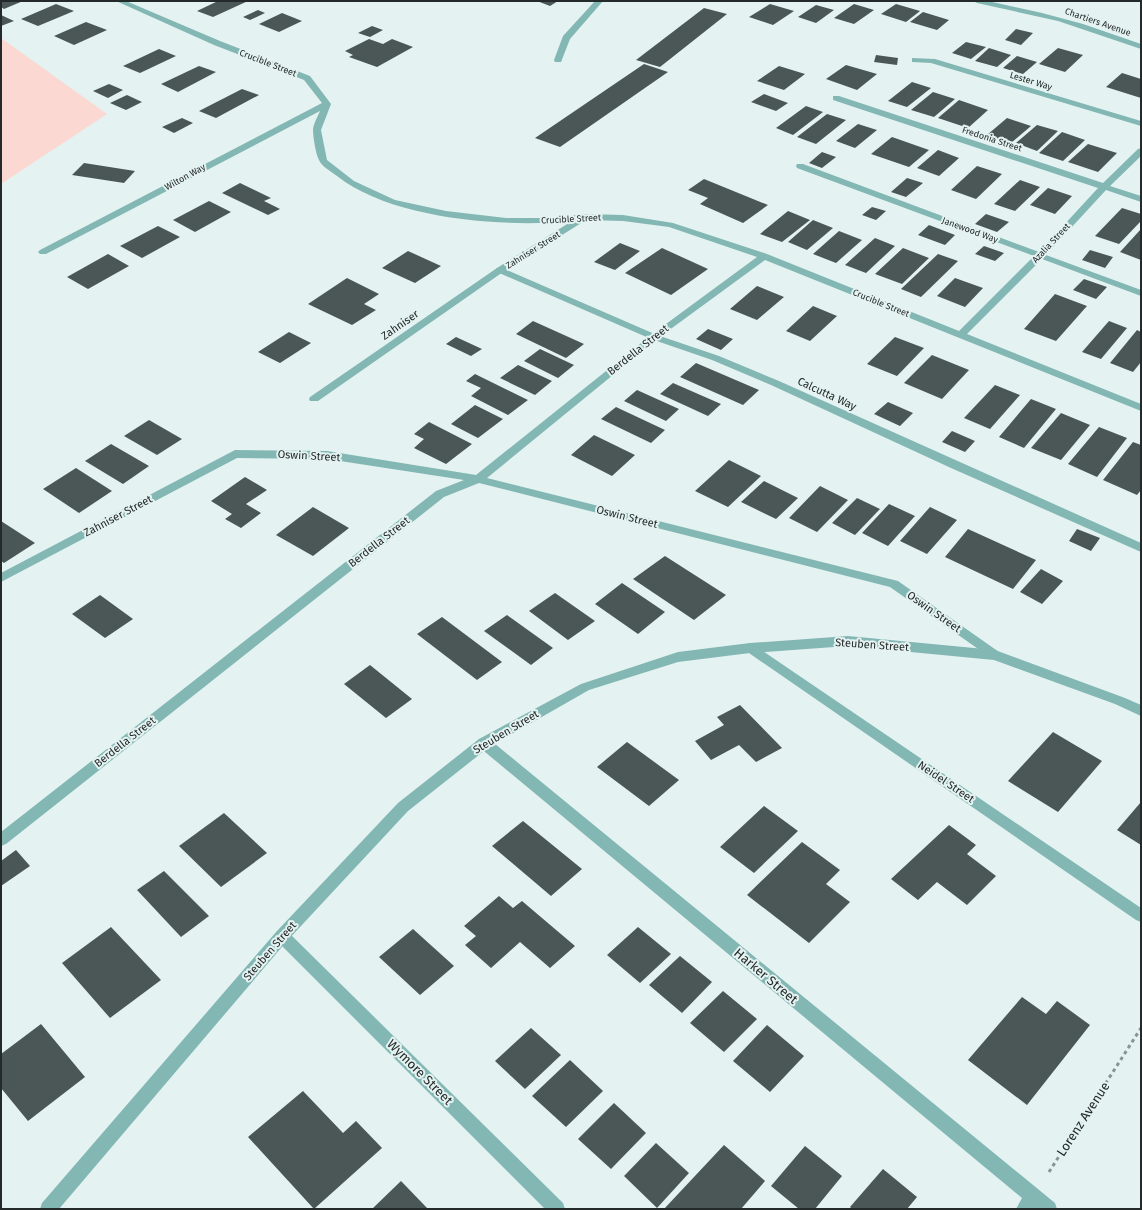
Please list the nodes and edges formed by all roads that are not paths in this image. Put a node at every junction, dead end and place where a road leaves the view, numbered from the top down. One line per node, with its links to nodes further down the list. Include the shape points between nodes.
1 (120, 1): 8 (street, Crucible Street, via 307,78)
2 (599, 1): 5 (street, via 566,38)
3 (977, 1): 4 (street, Chartiers Avenue, via 1056,18)
4 (1141, 47)
5 (558, 60)
6 (915, 60): 9 (street, Lester Way, via 932,61)
7 (836, 98): 12 (street, Fredonia Street)
8 (327, 104): 14 (street, Crucible Street, via 317,130 323,161 351,183 392,202 446,214 506,221 548,221); 15 (street, Wilton Way)
9 (1141, 124)
10 (1141, 151): 12 (street, Azalia Street)
11 (800, 166): 17 (street, Janewood Way)
12 (1104, 187): 13 (street, Fredonia Street); 17 (street, Azalia Street)
13 (1141, 200)
14 (586, 216): 16 (street, Crucible Street, via 670,225); 18 (street, Zahniser Street)
15 (42, 252)
16 (764, 256): 20 (street, Crucible Street); 21 (street, Berdella Street)
17 (1040, 256): 19 (street, Janewood Way); 20 (street, Azalia Street)
18 (500, 270): 21 (street, Calcutta Way); 22 (street, Zahniser)
19 (1141, 292)
20 (960, 335): 23 (street, Crucible Street)
21 (654, 338): 25 (street, Berdella Street); 26 (street, Calcutta Way, via 759,375)
22 (314, 399)
23 (1141, 408)
24 (235, 454): 25 (street, Oswin Street, via 327,455); 27 (street, Zahniser Street)
25 (478, 479): 29 (street, Oswin Street, via 894,584); 32 (street, Berdella Street, via 440,494)
26 (1141, 548)
27 (1, 578)
28 (750, 648): 29 (street, Steuben Street, via 848,641); 31 (street, Steuben Street, via 678,657 585,687); 33 (street, Neidel Street)
29 (995, 655): 30 (street, Steuben Street)
30 (1141, 711)
31 (484, 743): 34 (street, Steuben Street, via 403,807); 35 (street, Harker Street)
32 (1, 840)
33 (1141, 916)
34 (282, 936): 36 (street, Steuben Street); 37 (street, Wymore Street)
35 (1029, 1203): 38 (street, Harker Street)
36 (48, 1209)
37 (557, 1209)
38 (1049, 1209)

